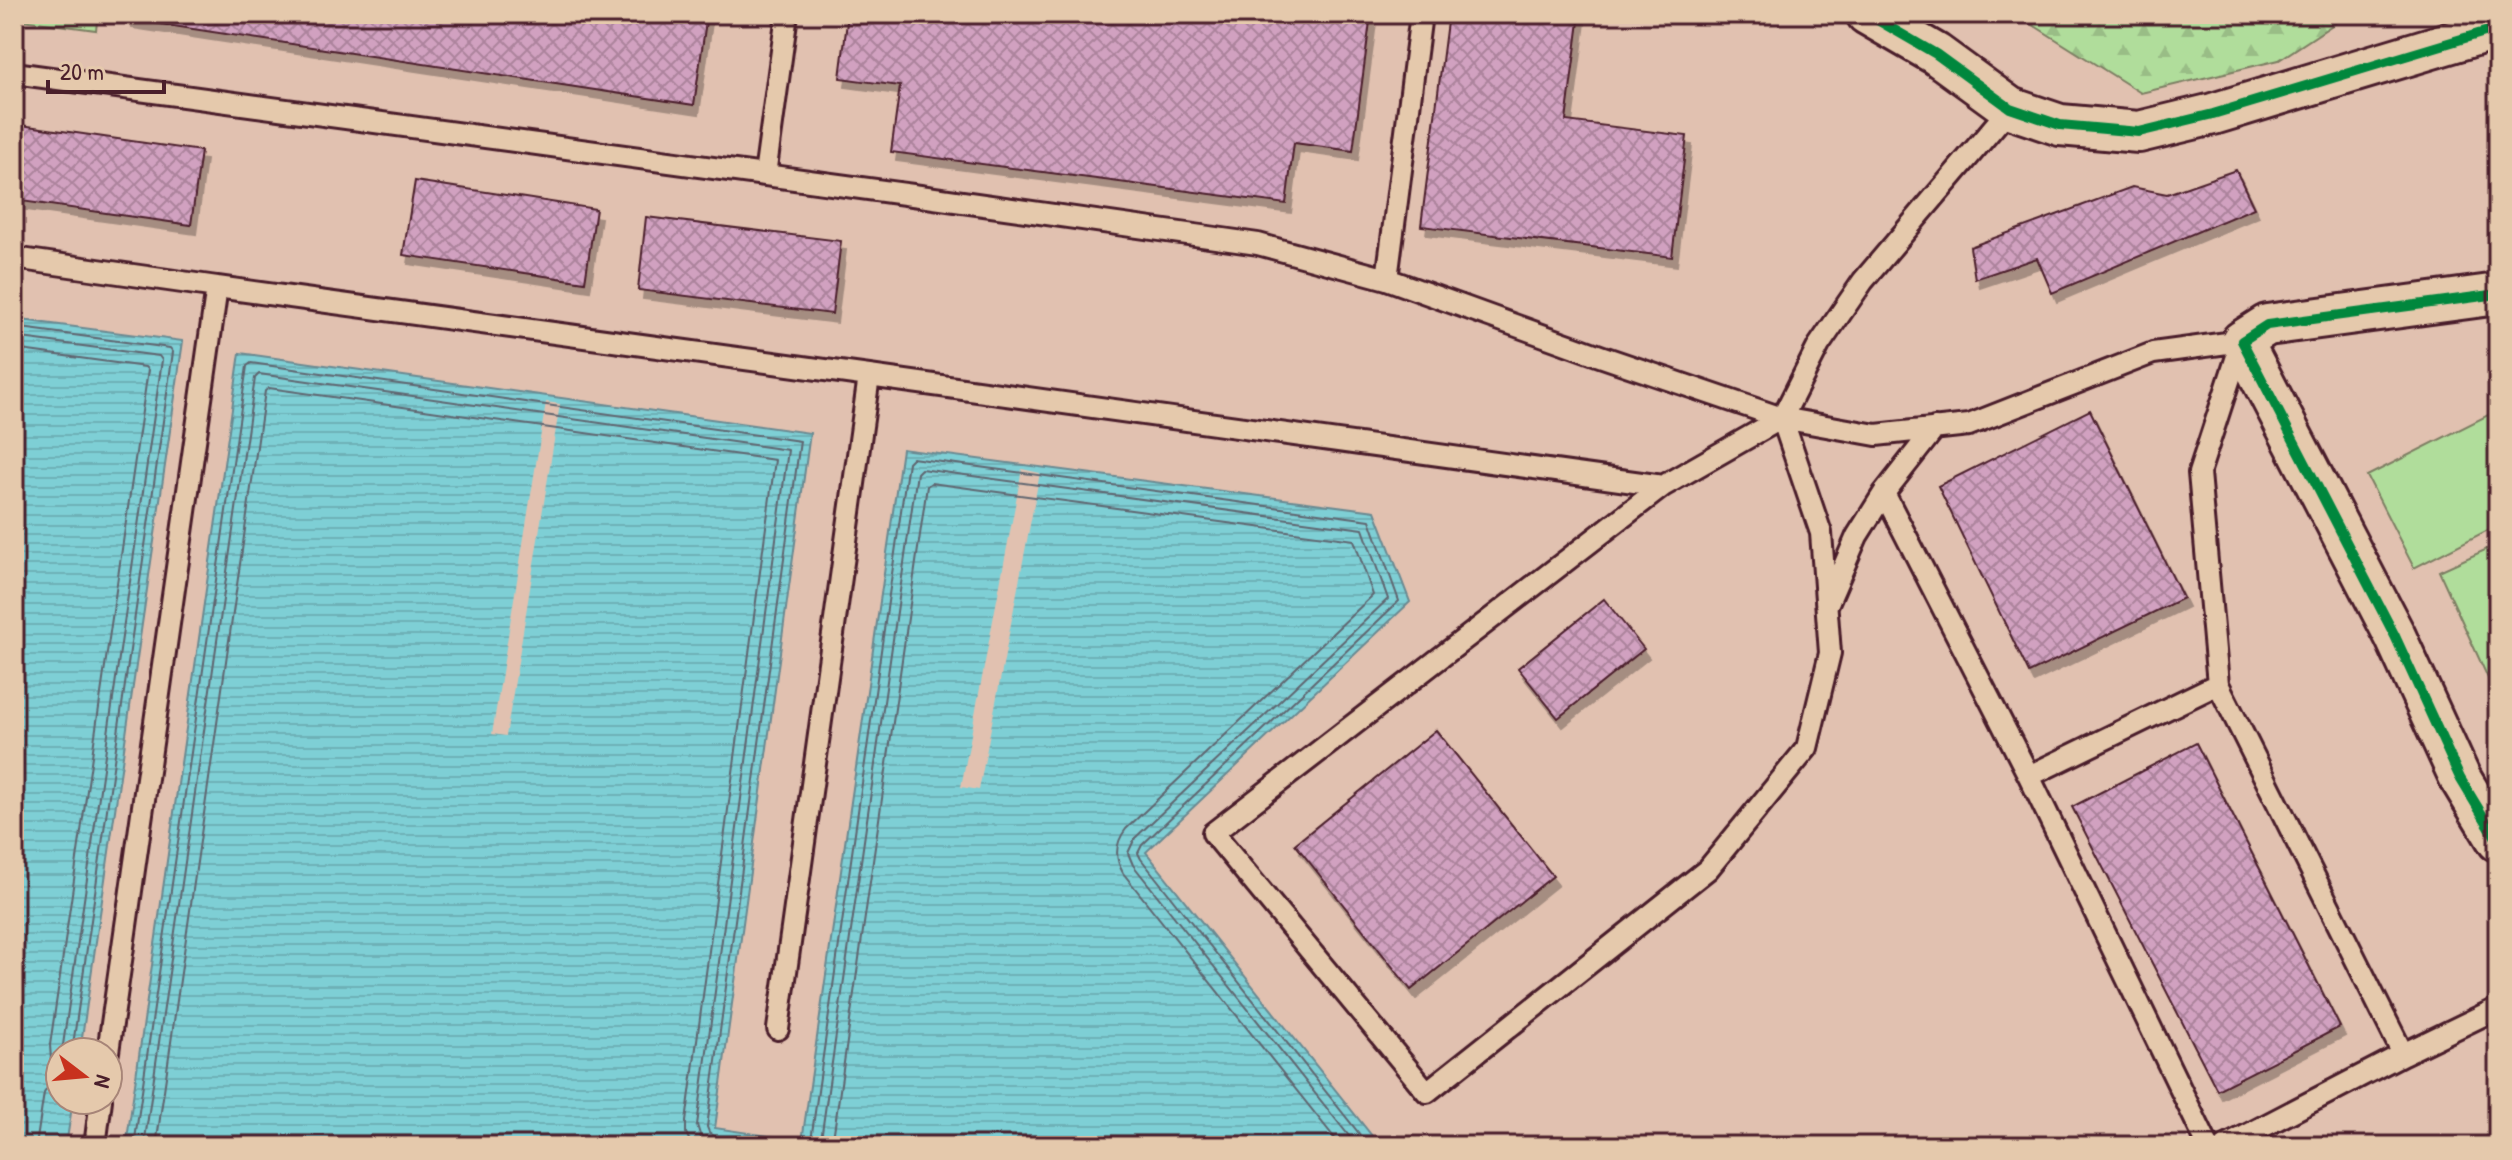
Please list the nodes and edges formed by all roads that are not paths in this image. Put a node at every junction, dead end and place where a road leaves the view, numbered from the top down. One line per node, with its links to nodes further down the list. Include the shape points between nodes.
1 (787, 14): 7 (lane)
2 (1421, 14): 9 (lane)
3 (1867, 14): 6 (street, via 1936,54)
4 (2498, 28): 6 (street, via 2139,132 2060,125)
5 (14, 73): 7 (lane)
6 (2010, 108): 14 (lane, via 1863,281 1819,345)
7 (765, 175): 9 (lane, via 1258,244)
8 (14, 258): 10 (lane)
9 (1387, 279): 14 (lane)
10 (217, 287): 13 (lane); 24 (lane)
11 (2498, 294): 12 (street, via 2267,325)
12 (2242, 341): 15 (lane, via 2153,353 1969,425); 19 (lane, via 2199,473); 21 (street, via 2395,636 2460,778)
13 (869, 376): 16 (lane); 23 (lane)
14 (1782, 418): 15 (lane, via 1876,435); 16 (lane); 18 (lane, via 1821,533)
15 (1935, 428): 17 (lane)
16 (1663, 486): 18 (lane, via 1213,833 1427,1092 1708,869 1728,845 1807,748 1830,653)
17 (1884, 493): 18 (lane, via 1857,536); 20 (lane)
18 (1826, 607)
19 (2218, 684): 20 (lane); 25 (lane)
20 (2029, 776): 28 (lane)
21 (2498, 841)
22 (2498, 1008): 25 (lane)
23 (778, 1029)
24 (110, 1036)
25 (2403, 1054): 29 (lane)
26 (99, 1116): 27 (lane)
27 (95, 1146)
28 (2208, 1146)
29 (2226, 1146)

